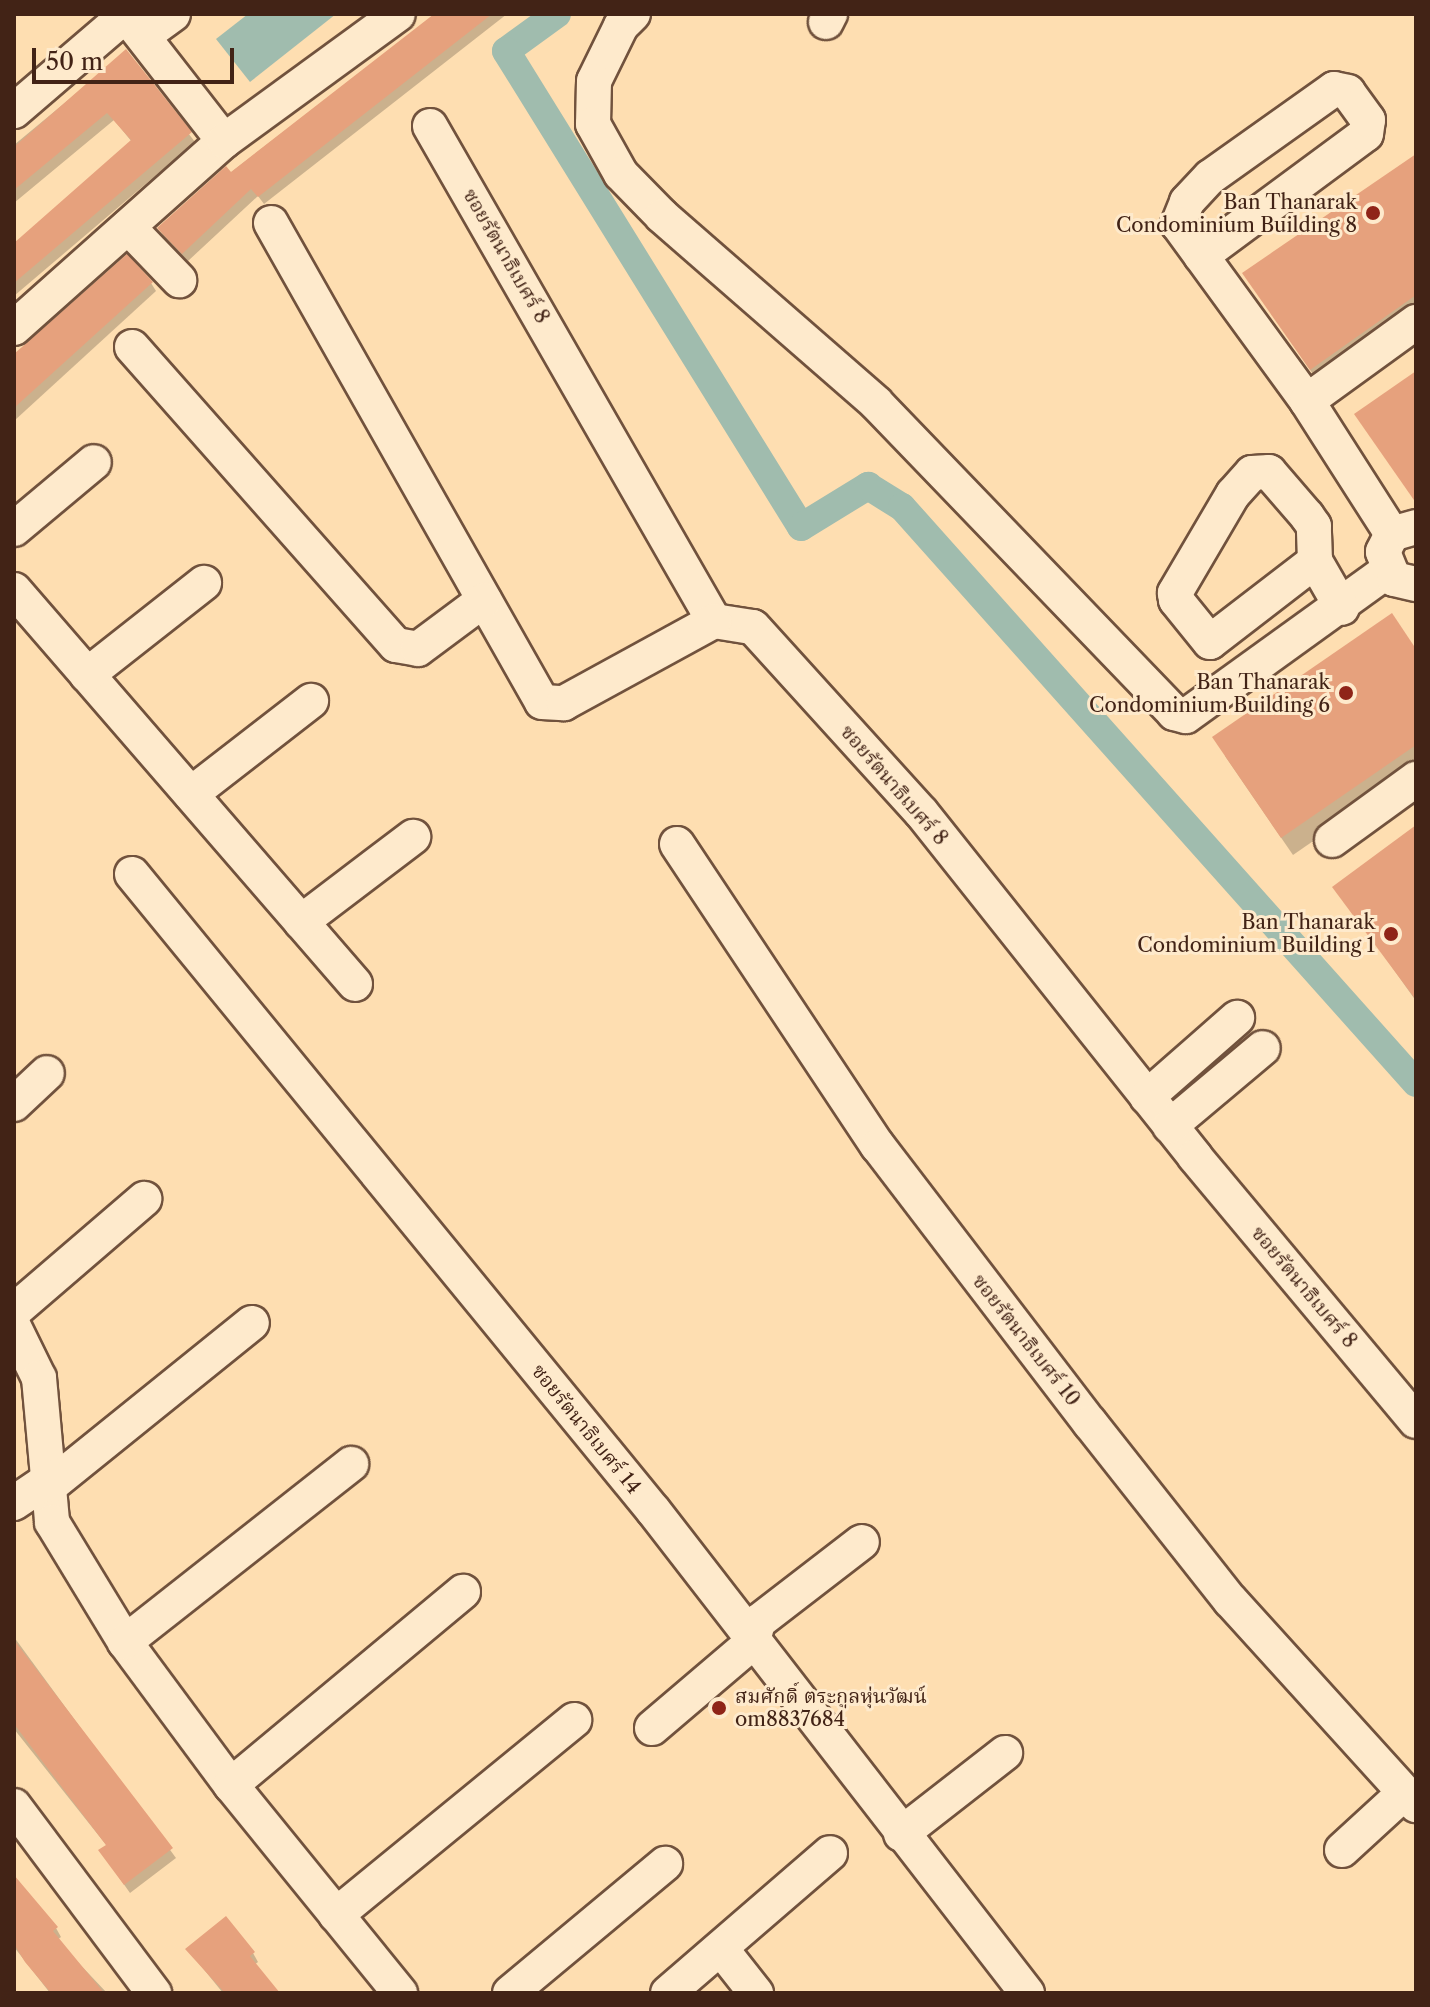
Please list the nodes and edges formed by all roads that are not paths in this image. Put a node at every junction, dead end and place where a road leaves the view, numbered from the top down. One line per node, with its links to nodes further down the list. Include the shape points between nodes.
1 (173, 14): 4 (street)
2 (398, 14): 7 (street)
3 (633, 14): 24 (street, via 621,26 594,81 593,124 621,174 876,403 1174,713 1186,716)
4 (131, 22): 5 (street); 7 (street)
5 (14, 111)
6 (430, 126): 25 (street, ซอยรัตนาธิเบศร์ 8)
7 (224, 141): 9 (street)
8 (271, 223): 23 (street)
9 (128, 227): 11 (street); 13 (street)
10 (1201, 256): 10 (street, via 1366,134 1368,120 1348,92 1334,89 1210,177 1187,202 1178,224); 15 (street)
11 (179, 280)
12 (1416, 322): 15 (street)
13 (14, 328)
14 (132, 347): 23 (street, via 396,645 418,649)
15 (1307, 401): 18 (street)
16 (94, 462): 17 (street)
17 (14, 529)
18 (1404, 531): 20 (street, via 1383,552)
19 (1315, 561): 19 (street, via 1314,526 1307,516 1269,472 1252,473 1233,494 1175,593 1176,600 1210,642); 24 (street)
20 (1402, 577): 24 (street)
21 (204, 583): 26 (street)
22 (14, 590): 26 (street)
23 (484, 600): 25 (street, via 542,702 564,703)
24 (1342, 608)
25 (714, 621): 39 (street, ซอยรัตนาธิเบศร์ 8, via 753,627 764,639 921,812)
26 (87, 675): 29 (street)
27 (311, 701): 29 (street)
28 (1416, 779): 31 (street)
29 (191, 794): 34 (street)
30 (413, 837): 34 (street)
31 (1332, 840)
32 (677, 844): 58 (street, ซอยรัตนาธิเบศร์ 10, via 897,1172 1230,1600)
33 (132, 874): 53 (street, ซอยรัตนาธิเบศร์ 14, via 653,1510)
34 (301, 922): 35 (street)
35 (355, 984)
36 (1237, 1018): 39 (street)
37 (1263, 1048): 41 (street)
38 (47, 1073): 40 (street)
39 (1147, 1097): 41 (street, ซอยรัตนาธิเบศร์ 8)
40 (14, 1104)
41 (1170, 1126): 46 (street, ซอยรัตนาธิเบศร์ 8)
42 (144, 1199): 43 (street)
43 (14, 1311)
44 (252, 1323): 48 (street)
45 (14, 1327): 48 (street, via 39,1378)
46 (1416, 1421)
47 (351, 1464): 52 (street)
48 (51, 1481): 49 (street); 52 (street, via 52,1522)
49 (14, 1503)
50 (862, 1542): 53 (street, via 758,1622)
51 (463, 1592): 57 (street)
52 (125, 1642): 57 (street)
53 (753, 1642): 55 (street); 60 (street, ซอยรัตนาธิเบศร์ 14)
54 (574, 1720): 64 (street)
55 (652, 1728)
56 (1005, 1753): 60 (street)
57 (231, 1785): 64 (street)
58 (1410, 1799): 61 (street)
59 (14, 1806): 66 (street)
60 (901, 1834): 71 (street, ซอยรัตนาธิเบศร์ 14)
61 (1342, 1850)
62 (830, 1853): 65 (street)
63 (665, 1864): 68 (street)
64 (336, 1915): 67 (street)
65 (722, 1950): 69 (street); 70 (street)
66 (154, 1993)
67 (400, 1993)
68 (510, 1993)
69 (668, 1993)
70 (756, 1993)
71 (1027, 1993)

